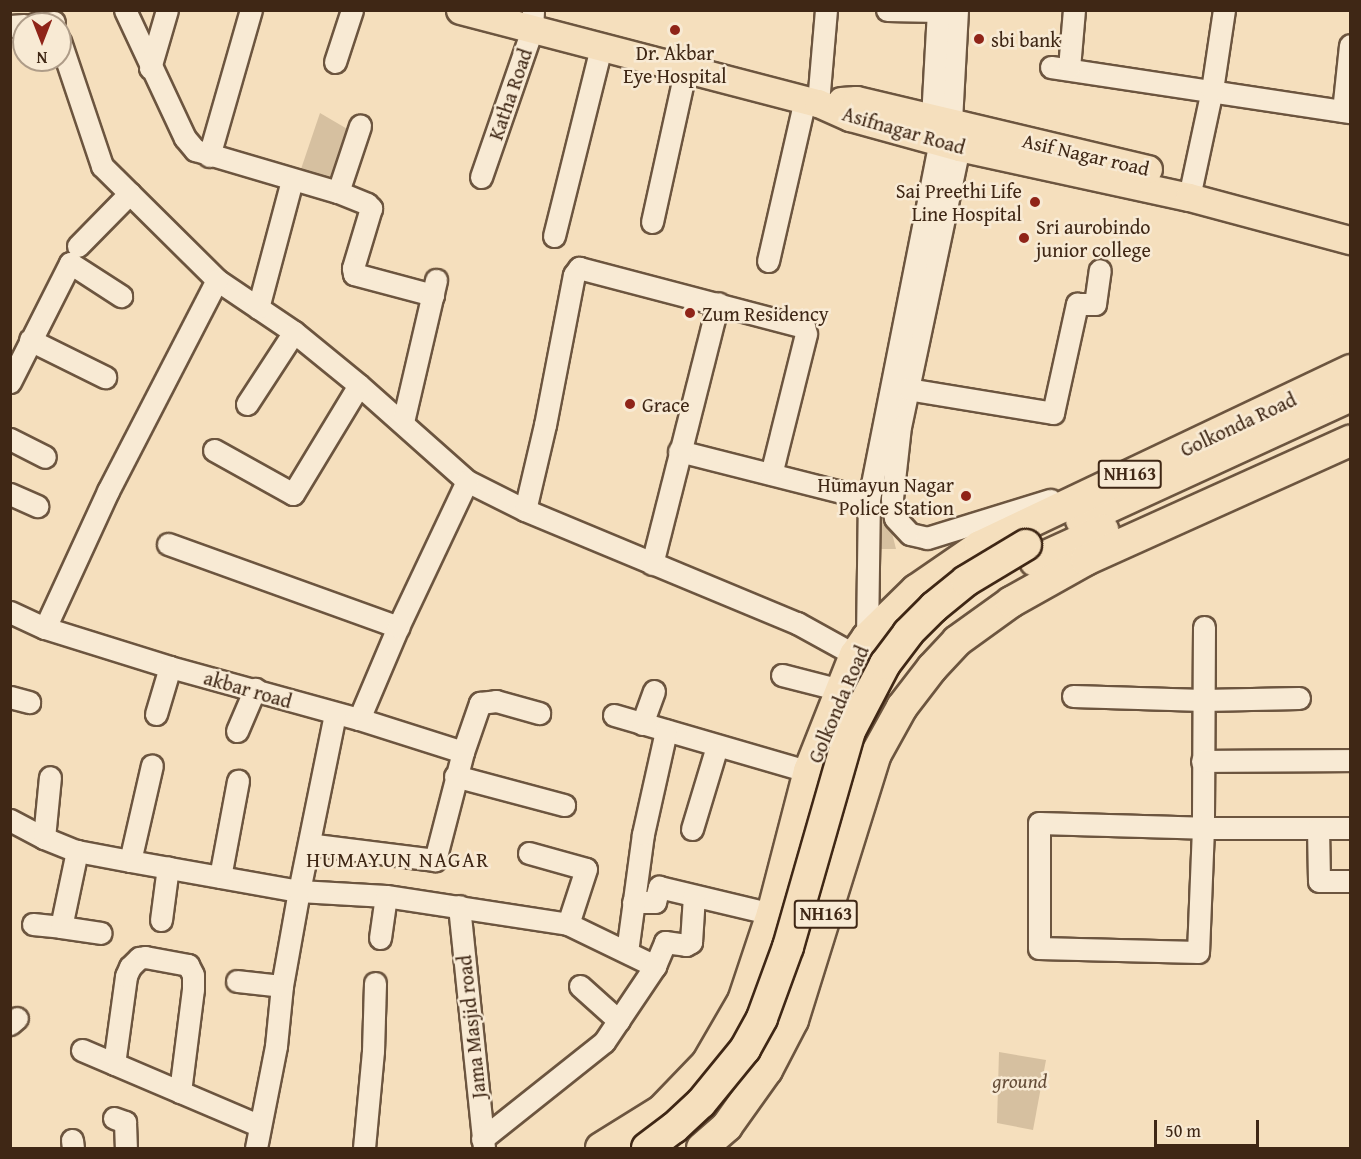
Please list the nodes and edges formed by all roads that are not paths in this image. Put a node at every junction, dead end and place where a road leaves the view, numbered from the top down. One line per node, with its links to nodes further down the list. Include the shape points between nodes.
1 (125, 10): 16 (street)
2 (167, 10): 16 (street)
3 (352, 10): 15 (street)
4 (460, 10): 12 (main road)
5 (825, 10): 20 (street)
6 (887, 10): 10 (street)
7 (957, 10): 23 (street)
8 (1074, 10): 19 (street, via 1060,67)
9 (1224, 10): 19 (street)
10 (938, 11): 23 (street)
11 (246, 12): 24 (street)
12 (532, 20): 14 (main road); 25 (street, Katha Road)
13 (1350, 45): 21 (street)
14 (601, 48): 17 (main road); 32 (street)
15 (336, 62)
16 (150, 68): 24 (street, via 189,145)
17 (686, 68): 20 (main road); 30 (street)
18 (67, 72): 29 (street, via 102,166)
19 (1212, 90): 21 (street); 27 (street)
20 (812, 101): 23 (main road, via 856,100); 35 (street)
21 (1346, 111)
22 (360, 126): 28 (street)
23 (946, 132): 27 (main road, Asifnagar Road); 47 (street); 61 (street)
24 (209, 156): 26 (street)
25 (481, 177)
26 (292, 180): 28 (street); 40 (street)
27 (1190, 188): 31 (main road); 33 (main road, Asifnagar Road)
28 (338, 192): 51 (street, via 371,208 354,274 435,288)
29 (130, 193): 34 (street); 37 (street)
30 (652, 222)
31 (1350, 224)
32 (554, 236)
33 (1350, 240)
34 (74, 255): 38 (street); 42 (street)
35 (768, 261)
36 (1100, 270): 47 (street, via 1095,304 1077,304 1053,413)
37 (217, 280): 40 (street); 69 (street, via 108,491)
38 (121, 296)
39 (718, 303): 55 (street); 57 (street, via 806,330); 63 (street, via 575,270)
40 (258, 308): 41 (street)
41 (294, 332): 46 (street); 49 (street)
42 (30, 340): 44 (street); 45 (street)
43 (1350, 370): 60 (highway, Golkonda Road / NH163)
44 (105, 377)
45 (10, 382)
46 (359, 385): 51 (street); 54 (street, via 293,494)
47 (908, 389): 60 (street, via 892,499 895,518 910,534 927,538 1055,498)
48 (1350, 396): 136 (highway, bridge, via 995,562 966,581 908,633 876,680 850,731 788,947 762,1018 720,1083 674,1128)
49 (247, 404)
50 (1350, 415): 142 (highway, via 1035,561 976,596 921,645 881,704 854,772 802,962 778,1026 740,1087)
51 (403, 422): 58 (street)
52 (10, 439): 56 (street)
53 (1350, 441): 96 (highway, NH163, via 1086,560 1011,602 957,641 902,707 876,754)
54 (214, 450)
55 (680, 452): 57 (street); 65 (street)
56 (45, 457)
57 (771, 474): 61 (street)
58 (467, 481): 63 (street); 67 (street)
59 (10, 494): 62 (street)
60 (1086, 496): 70 (highway, Golkonda Road / NH163, via 980,546 916,590)
61 (869, 499): 70 (street)
62 (37, 506)
63 (525, 510): 65 (street)
64 (168, 544): 67 (street)
65 (652, 564): 70 (street)
66 (10, 612): 69 (street, akbar road)
67 (398, 627): 83 (street)
68 (1204, 627): 78 (street)
69 (45, 628): 71 (street, akbar road)
70 (861, 646): 74 (highway, Golkonda Road / NH163)
71 (170, 667): 73 (street, akbar road); 80 (street)
72 (782, 675): 74 (street)
73 (255, 689): 81 (street, akbar road); 86 (street)
74 (841, 690): 92 (highway, Golkonda Road / NH163)
75 (654, 691): 84 (street)
76 (1073, 696): 78 (street)
77 (1299, 698): 78 (street)
78 (1203, 700): 90 (street)
79 (539, 713): 88 (street, via 496,701 480,704)
80 (156, 714)
81 (336, 714): 83 (street, akbar road); 104 (street)
82 (614, 715): 84 (street)
83 (359, 719): 88 (street, akbar road)
84 (642, 724): 85 (street)
85 (666, 731): 87 (street); 114 (street, via 643,834)
86 (237, 732)
87 (717, 746): 92 (street); 102 (street)
88 (463, 752): 93 (street)
89 (1350, 760): 90 (street)
90 (1202, 761): 99 (street)
91 (152, 765): 107 (street)
92 (803, 770): 96 (highway); 116 (highway, Golkonda Road / NH163)
93 (455, 776): 97 (street); 104 (street, via 435,860)
94 (50, 777): 103 (street)
95 (238, 782): 109 (street)
96 (860, 802): 137 (highway, NH163, via 793,1020 767,1070)
97 (564, 805)
98 (10, 819): 103 (street)
99 (1203, 828): 99 (street, via 1198,952 1039,948 1039,823); 100 (street)
100 (1318, 828): 101 (street); 110 (street, via 1319,881)
101 (1350, 828)
102 (692, 829)
103 (44, 838): 105 (street)
104 (309, 844): 111 (street)
105 (77, 850): 107 (street); 120 (street)
106 (529, 853): 119 (street, via 586,869)
107 (130, 861): 108 (street)
108 (168, 867): 109 (street); 117 (street)
109 (220, 877): 111 (street)
110 (1350, 880)
111 (299, 891): 112 (street); 127 (street)
112 (386, 896): 115 (street); 122 (street)
113 (694, 896): 114 (street, via 659,887 656,902); 116 (street); 124 (street, via 691,942 665,942)
114 (633, 902): 123 (street)
115 (459, 906): 119 (street); 135 (street, Jama Masjid road)
116 (772, 914): 141 (highway, Golkonda Road / NH163, via 743,1001 707,1063 662,1110)
117 (161, 920)
118 (33, 924): 120 (street)
119 (568, 924): 123 (street)
120 (61, 927): 121 (street)
121 (101, 933)
122 (380, 938)
123 (627, 952): 124 (street)
124 (655, 966): 129 (street)
125 (237, 981): 127 (street)
126 (375, 983): 140 (street)
127 (282, 986): 134 (street, via 276,1046)
128 (580, 986): 129 (street)
129 (619, 1021): 135 (street, via 604,1042)
130 (82, 1050): 131 (street)
131 (114, 1064): 132 (street); 132 (street, via 130,966 145,957 188,965 194,975)
132 (180, 1092): 134 (street)
133 (114, 1118): 138 (street, via 125,1122)
134 (258, 1125): 139 (street)
135 (483, 1144)
136 (646, 1148)
137 (707, 1148)
138 (126, 1149)
139 (255, 1149)
140 (364, 1149)
141 (601, 1149)
142 (676, 1149)

